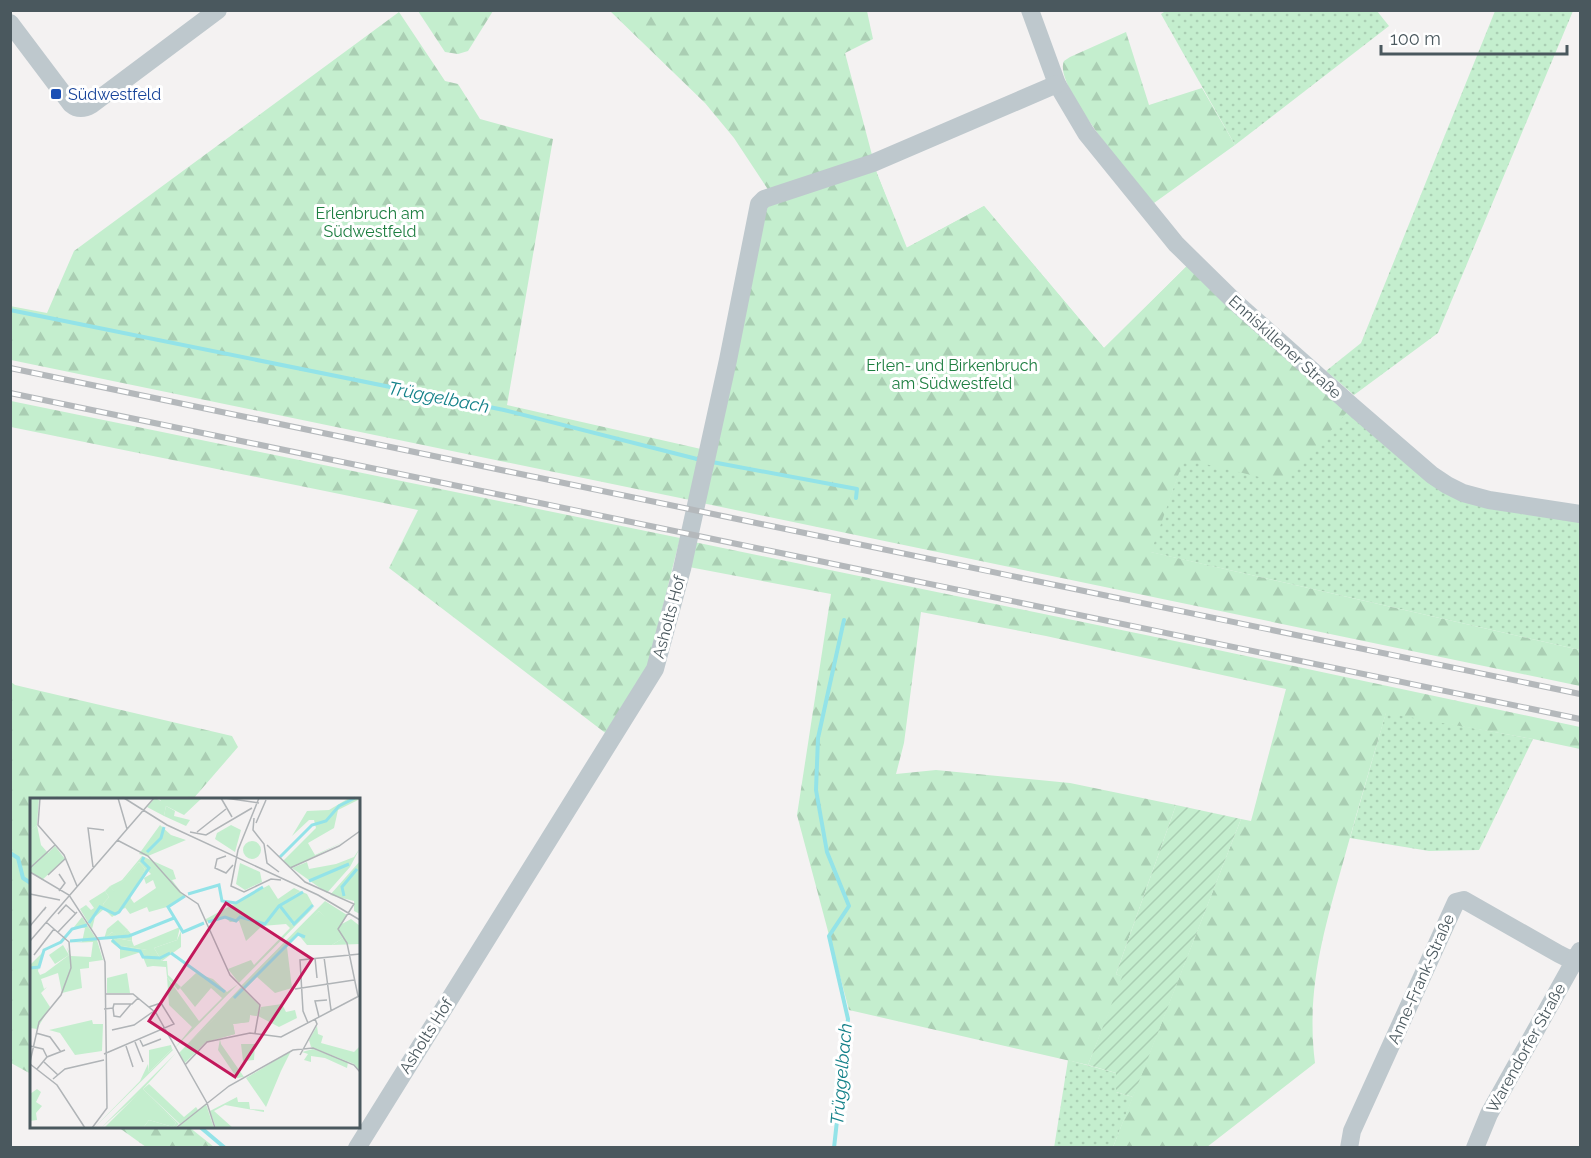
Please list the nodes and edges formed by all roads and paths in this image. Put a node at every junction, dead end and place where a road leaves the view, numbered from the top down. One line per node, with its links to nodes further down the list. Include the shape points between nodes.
1 (218, 10): 3 (street, via 91,105 81,108 71,104)
2 (1030, 10): 4 (street, Enniskillener Straße)
3 (10, 23)
4 (1057, 84): 5 (street, Enniskillener Straße, via 1086,133 1176,244 1235,302 1432,475 1463,493); 7 (street, Asholts Hof, via 873,163 764,199 759,204 682,569 655,669)
5 (1581, 514)
6 (1579, 956): 8 (street, Anne-Frank-Straße, via 1559,954 1464,900 1456,902 1352,1131); 9 (street, Warendorfer Straße, via 1489,1114)
7 (357, 1148)
8 (1349, 1148)
9 (1475, 1148)

